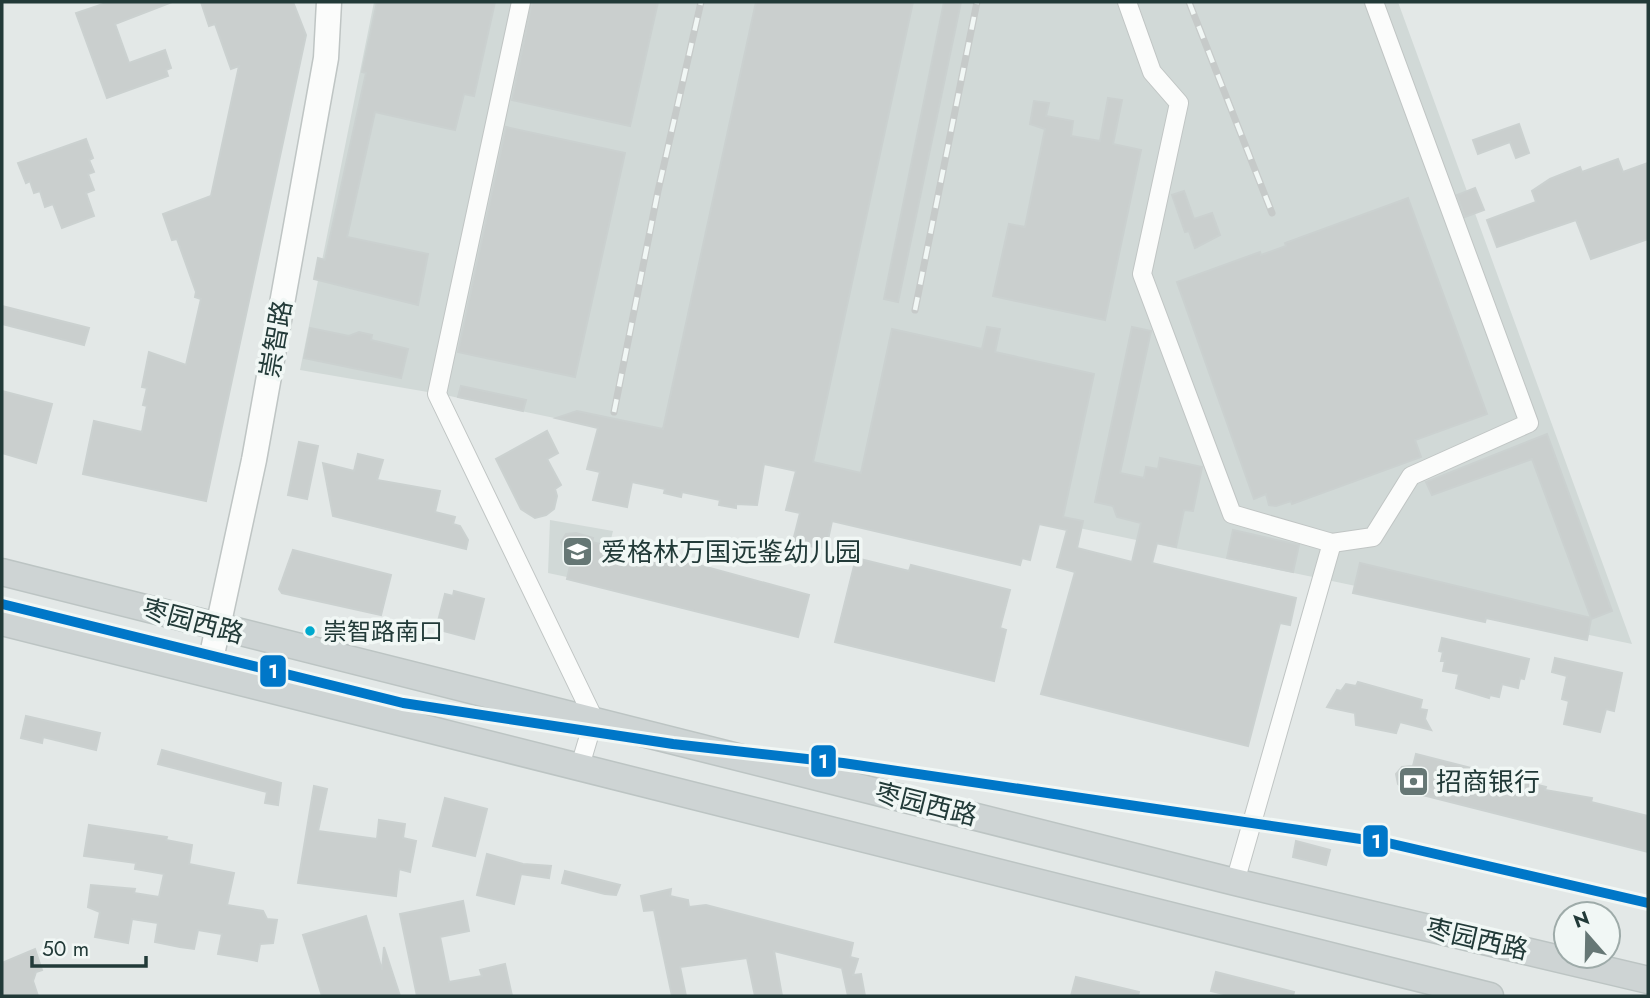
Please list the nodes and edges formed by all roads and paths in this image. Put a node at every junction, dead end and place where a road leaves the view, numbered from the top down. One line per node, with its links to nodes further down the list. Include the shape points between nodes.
1 (329, 2): 8 (street, 崇智路, via 324,71)
2 (521, 2): 10 (street, via 437,394)
3 (1127, 2): 5 (street, via 1152,72 1179,103 1142,274 1232,514)
4 (1374, 2): 5 (street, via 1529,424 1411,476 1373,537)
5 (1332, 543): 12 (street)
6 (2, 572): 8 (main road, 枣园西路)
7 (2, 622): 9 (main road, 枣园西路)
8 (220, 627): 9 (street, 崇智路); 10 (main road, 枣园西路)
9 (208, 673): 11 (main road, 枣园西路)
10 (593, 719): 11 (street); 12 (main road, 枣园西路)
11 (580, 766): 14 (main road, 枣园西路)
12 (1235, 882): 13 (main road, 枣园西路)
13 (1648, 980)
14 (1490, 996)

